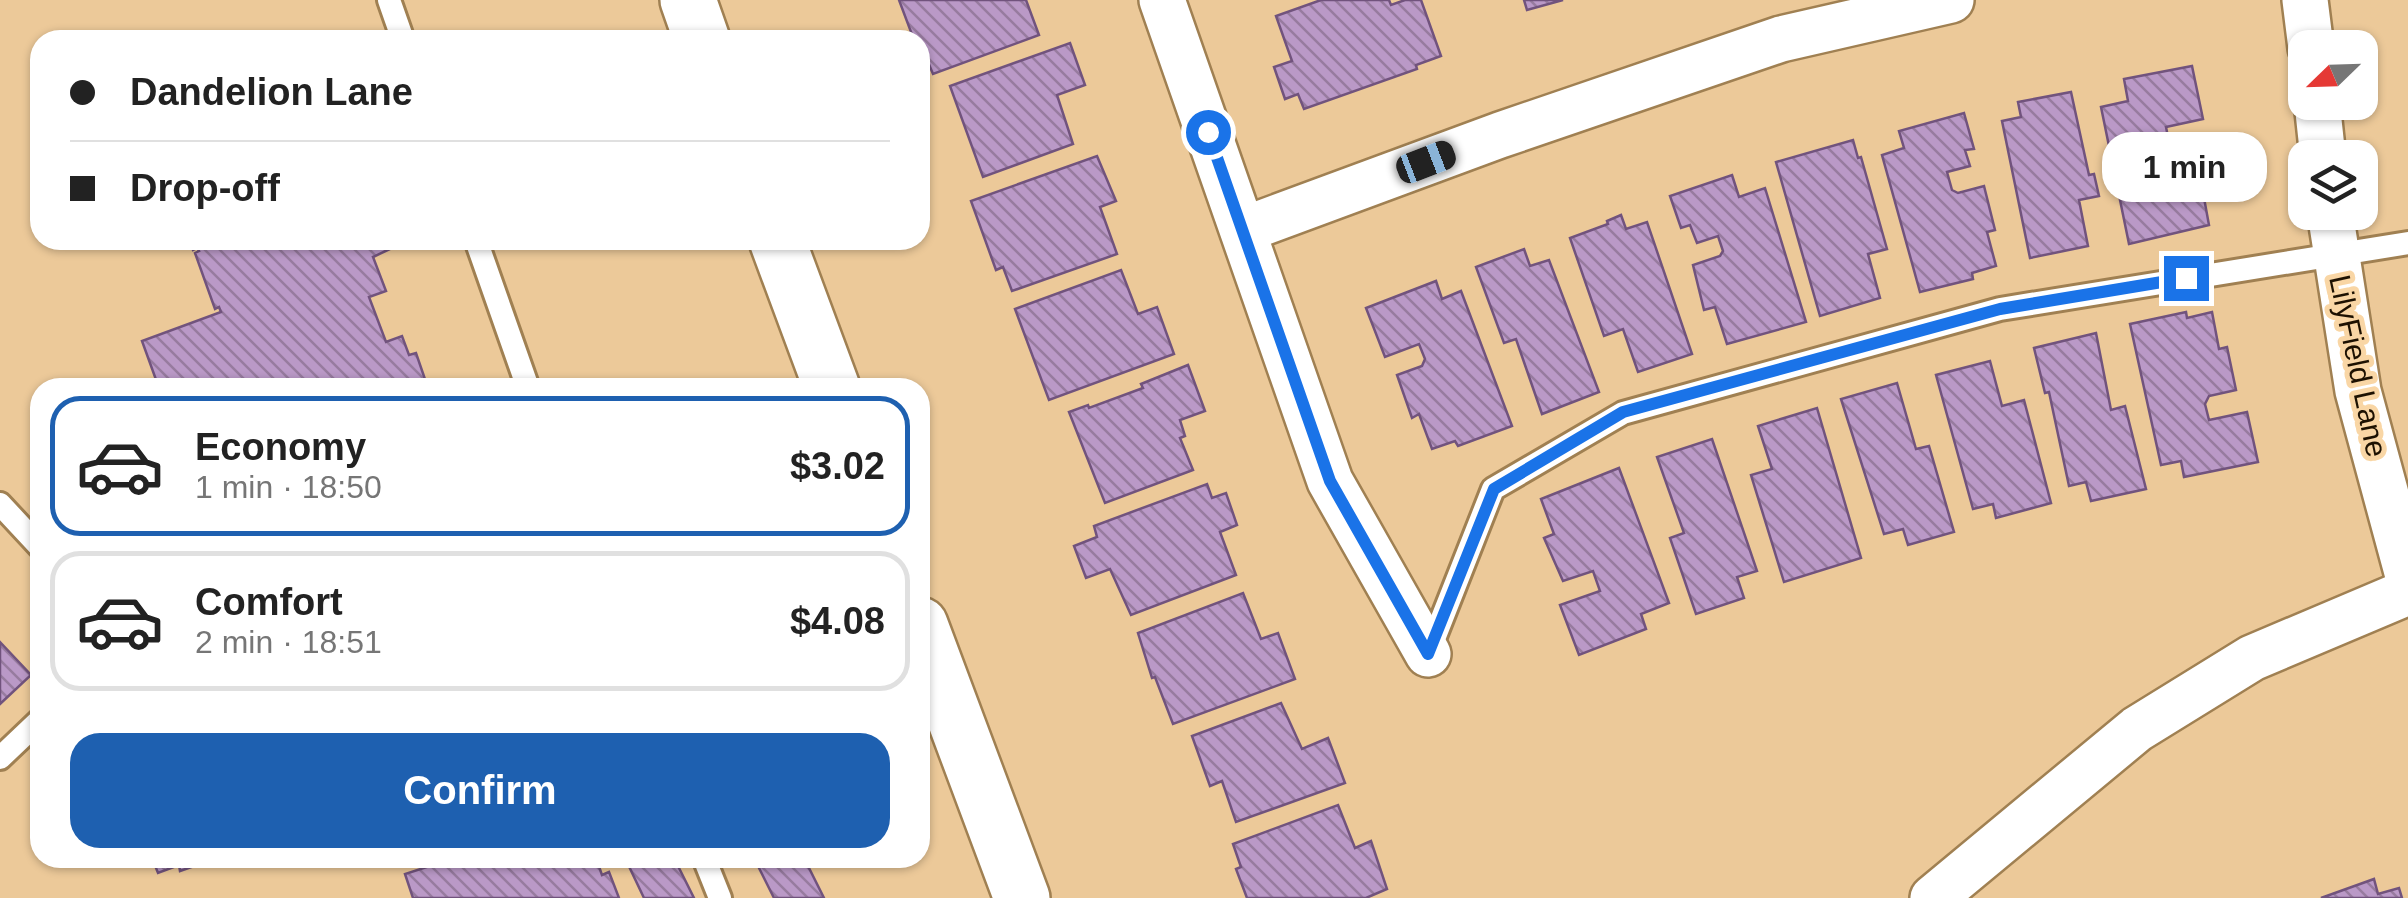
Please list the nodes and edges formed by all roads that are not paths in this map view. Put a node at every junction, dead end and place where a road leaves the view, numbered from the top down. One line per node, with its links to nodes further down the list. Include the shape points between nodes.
1 (389, 0): 7 (lane)
2 (688, 0): 8 (main road)
3 (1162, 0): 10 (street)
4 (1950, 0): 6 (street)
5 (2306, 0): 9 (street)
6 (1776, 19): 10 (street, via 1500,134)
7 (400, 30)
8 (698, 30)
9 (2309, 30)
10 (1243, 230): 22 (street, via 1330,481)
11 (2332, 233): 12 (lane); 19 (street, LilyField Lane, via 2358,391); 22 (lane, via 2000,309 1623,412 1494,489)
12 (2408, 243)
13 (480, 250): 15 (lane)
14 (781, 250): 16 (main road)
15 (524, 378)
16 (828, 378)
17 (0, 504): 18 (lane)
18 (30, 536)
19 (2408, 576)
20 (2408, 592): 28 (street, via 2252,658 2137,729)
21 (930, 652): 27 (main road)
22 (1428, 654)
23 (30, 730): 24 (lane)
24 (0, 758)
25 (708, 868): 26 (lane)
26 (720, 898)
27 (1022, 898)
28 (1932, 898)

